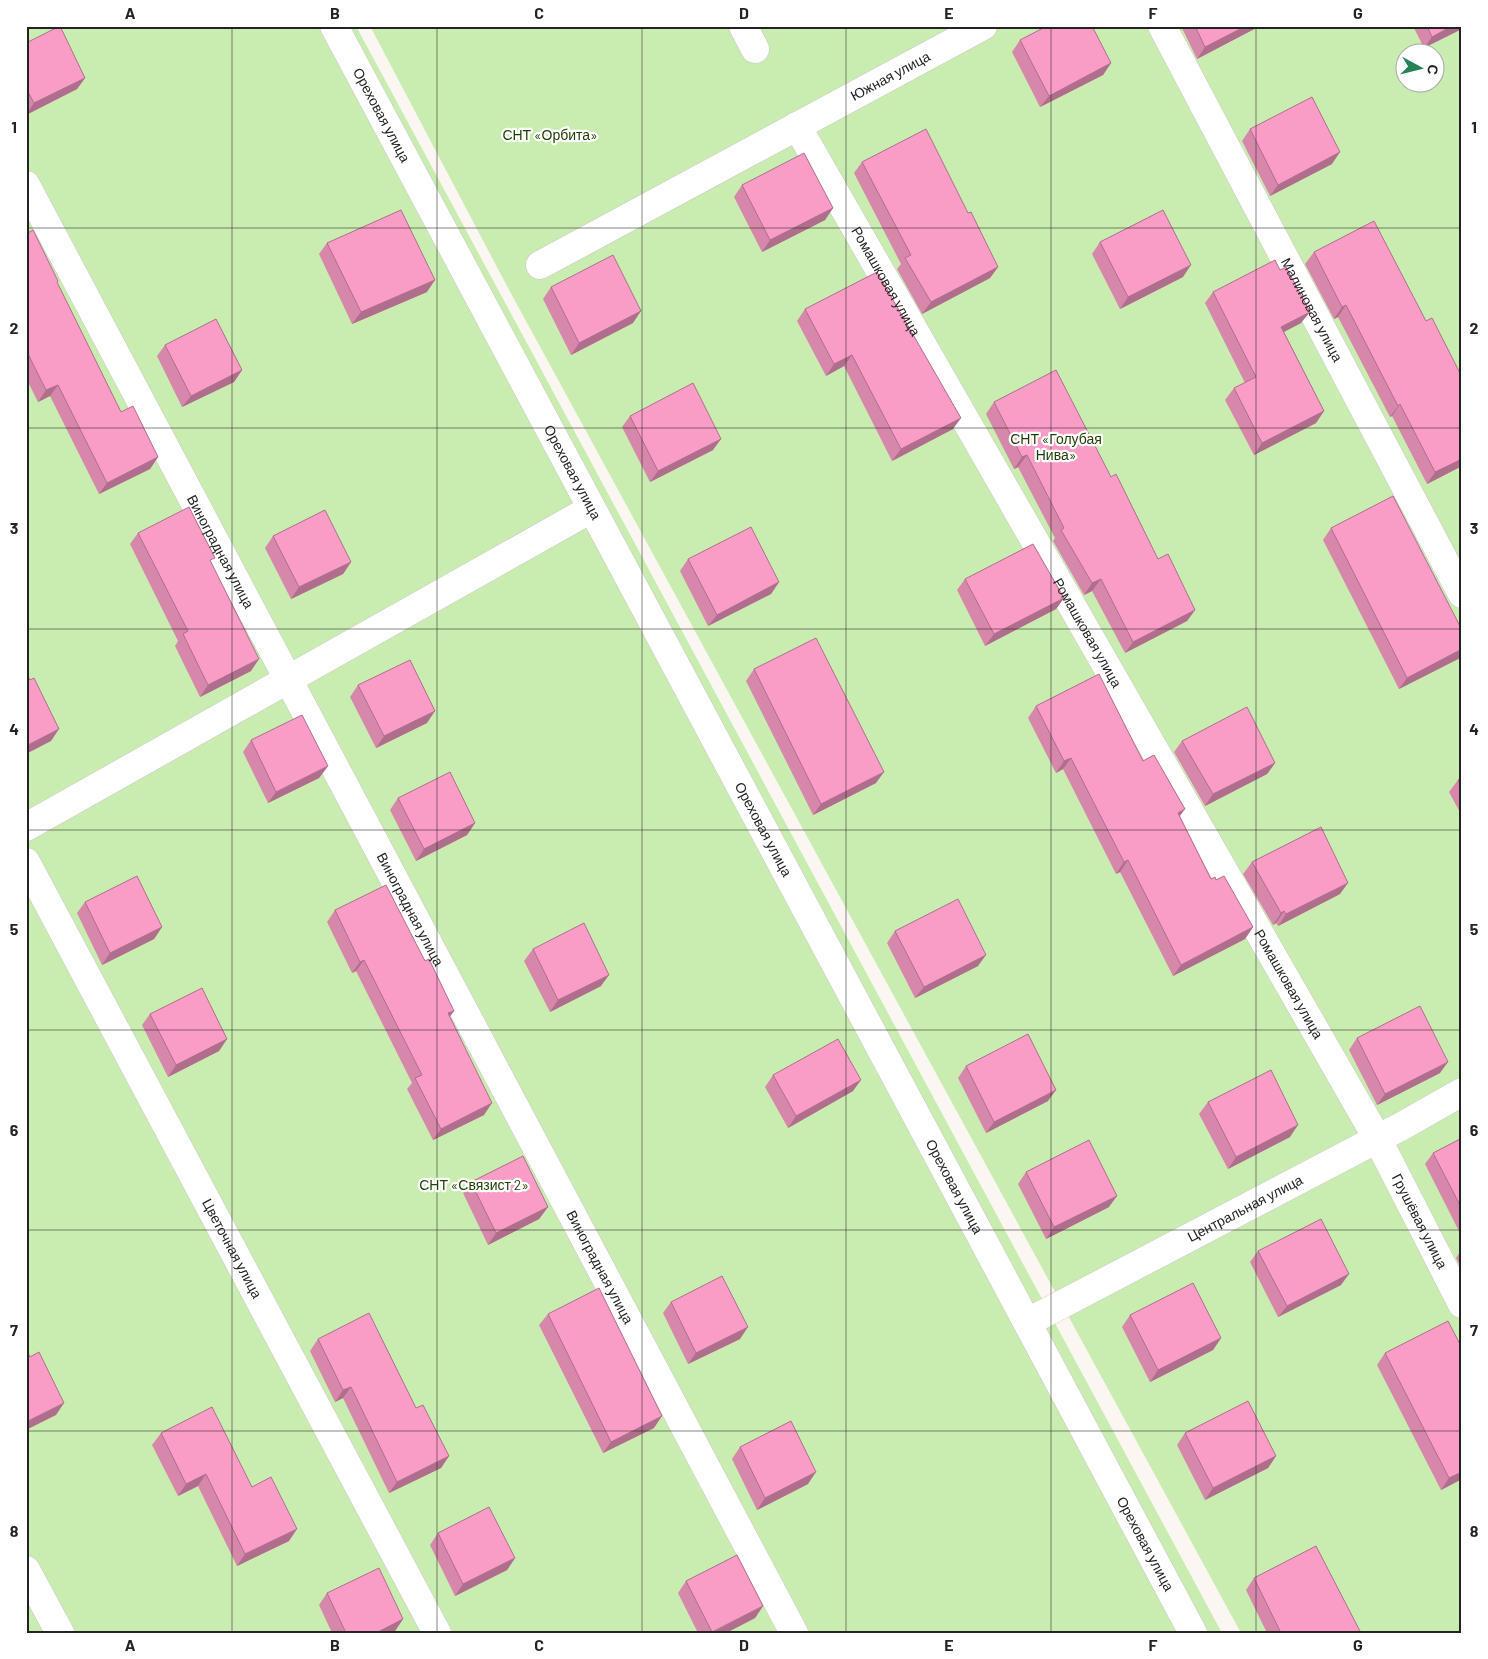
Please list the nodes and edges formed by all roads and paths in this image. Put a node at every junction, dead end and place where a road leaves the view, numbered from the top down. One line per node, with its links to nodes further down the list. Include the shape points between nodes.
1 (334, 26): 7 (street, Ореховая улица)
2 (983, 26): 4 (street, Южная улица)
3 (1162, 26): 8 (street, Малиновая улица)
4 (797, 126): 6 (street, Южная улица); 13 (street, Ромашковая улица)
5 (26, 185): 9 (street, Виноградная улица)
6 (540, 265)
7 (591, 509): 9 (street); 15 (street, Ореховая улица)
8 (1462, 594)
9 (289, 679): 10 (street); 19 (street, Виноградная улица)
10 (26, 826)
11 (26, 862): 18 (street, Цветочная улица)
12 (1462, 1092): 13 (street, Центральная улица)
13 (1377, 1138): 14 (street, Грушёвая улица); 15 (street, Центральная улица)
14 (1462, 1304)
15 (1028, 1322): 20 (street, Ореховая улица)
16 (26, 1570): 17 (street)
17 (60, 1633)
18 (437, 1633)
19 (794, 1633)
20 (1193, 1633)

